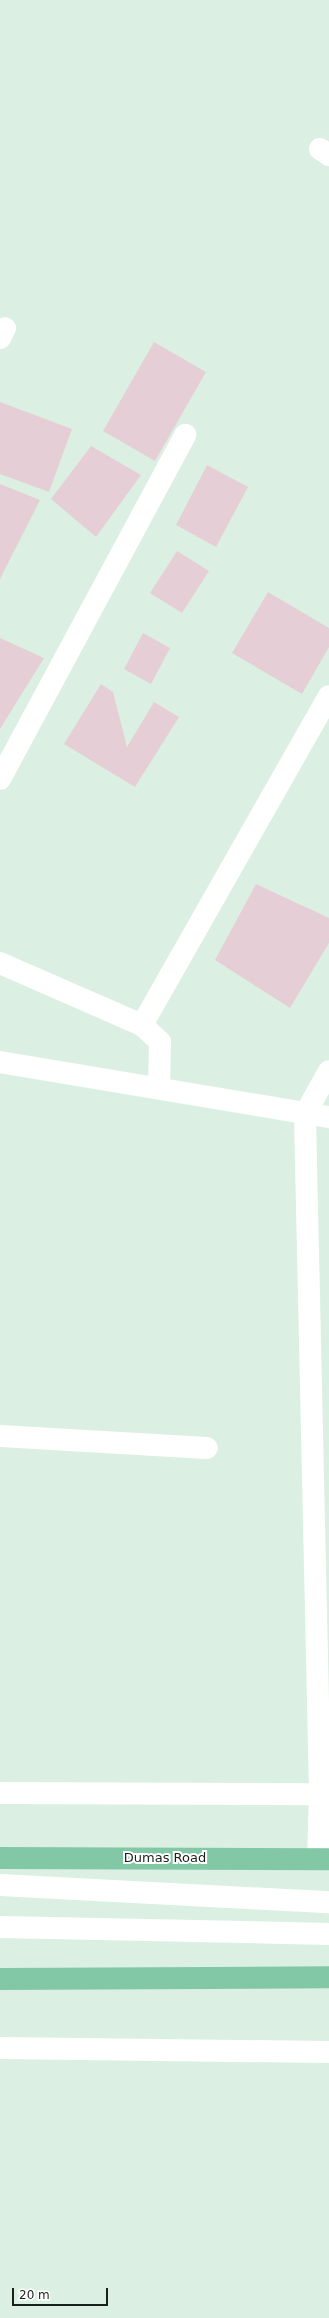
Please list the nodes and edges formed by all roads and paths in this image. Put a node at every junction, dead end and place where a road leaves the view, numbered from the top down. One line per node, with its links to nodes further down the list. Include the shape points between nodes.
1 (185, 435): 3 (street)
2 (329, 696): 5 (street)
3 (0, 779)
4 (0, 963): 5 (street)
5 (142, 1025): 8 (street, via 160,1042)
6 (0, 1062): 8 (street)
7 (329, 1070): 9 (street)
8 (159, 1088): 9 (street)
9 (305, 1114): 10 (street); 14 (street)
10 (329, 1117)
11 (0, 1436): 12 (street)
12 (207, 1448)
13 (0, 1793): 14 (street)
14 (324, 1794): 16 (street)
15 (0, 1858): 16 (main road, Dumas Road)
16 (323, 1859)
17 (0, 1885): 18 (street)
18 (329, 1902)
19 (0, 1927): 20 (street)
20 (329, 1934)
21 (329, 1977): 22 (main road)
22 (0, 1979)
23 (0, 2048): 24 (street)
24 (329, 2052)

